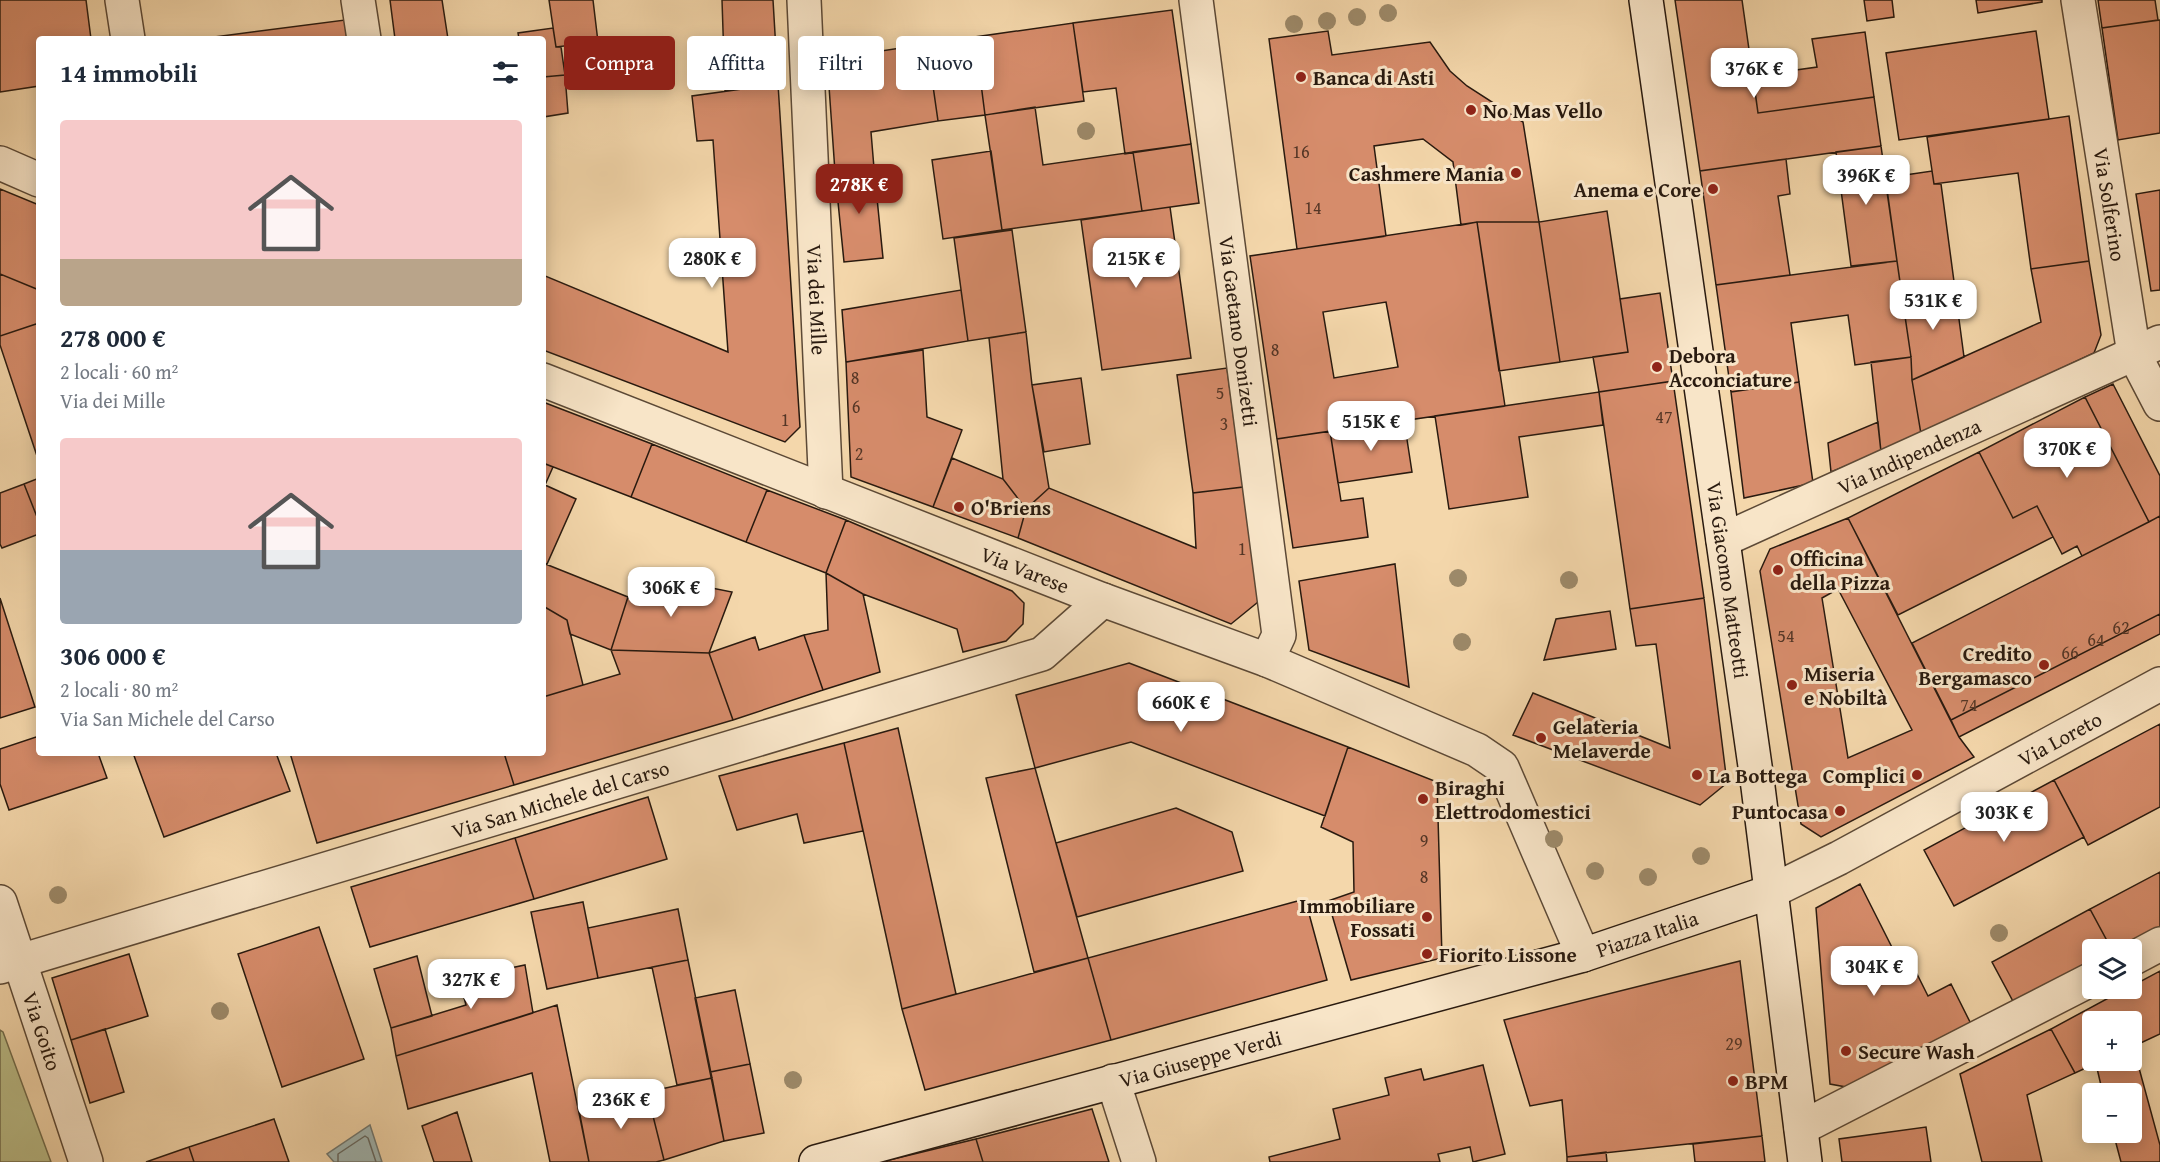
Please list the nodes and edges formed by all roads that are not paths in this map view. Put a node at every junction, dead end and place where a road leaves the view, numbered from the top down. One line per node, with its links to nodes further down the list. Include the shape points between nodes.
1 (122, 0): 7 (street)
2 (358, 0): 8 (street)
3 (804, 0): 14 (street, Via dei Mille)
4 (1196, 0): 17 (street, Via Gaetano Donizetti, via 1279,635)
5 (1646, 0): 15 (street, Via Giacomo Matteotti)
6 (2078, 0): 11 (street, Via Solferino)
7 (128, 36)
8 (363, 36)
9 (0, 163): 10 (street)
10 (36, 179)
11 (2147, 348): 13 (street, Via Solferino); 15 (street, Via Indipendenza)
12 (546, 381): 14 (street, Via Varese)
13 (2160, 404)
14 (826, 492): 16 (street, Via Varese)
15 (1723, 540): 20 (street, Via Giacomo Matteotti)
16 (1103, 600): 17 (street, Via Varese); 25 (street, Via San Michele del Carso, via 1042,654)
17 (1267, 660): 19 (street, Via Varese, via 1477,750)
18 (2160, 684): 20 (street, Via Loreto)
19 (1502, 767): 24 (street, Piazza Italia)
20 (1770, 892): 24 (street, Piazza Italia); 28 (street, Via Giacomo Matteotti)
21 (0, 902): 25 (street, Via Goito)
22 (2160, 944): 23 (street)
23 (2142, 954)
24 (1583, 955): 27 (street, Via Giuseppe Verdi)
25 (10, 964): 29 (street, Via Goito)
26 (2082, 984): 28 (street)
27 (1113, 1081): 30 (street, Via Giuseppe Verdi); 31 (street)
28 (1801, 1128): 32 (street, Via Giacomo Matteotti)
29 (86, 1162)
30 (816, 1162)
31 (1139, 1162)
32 (1805, 1162)

